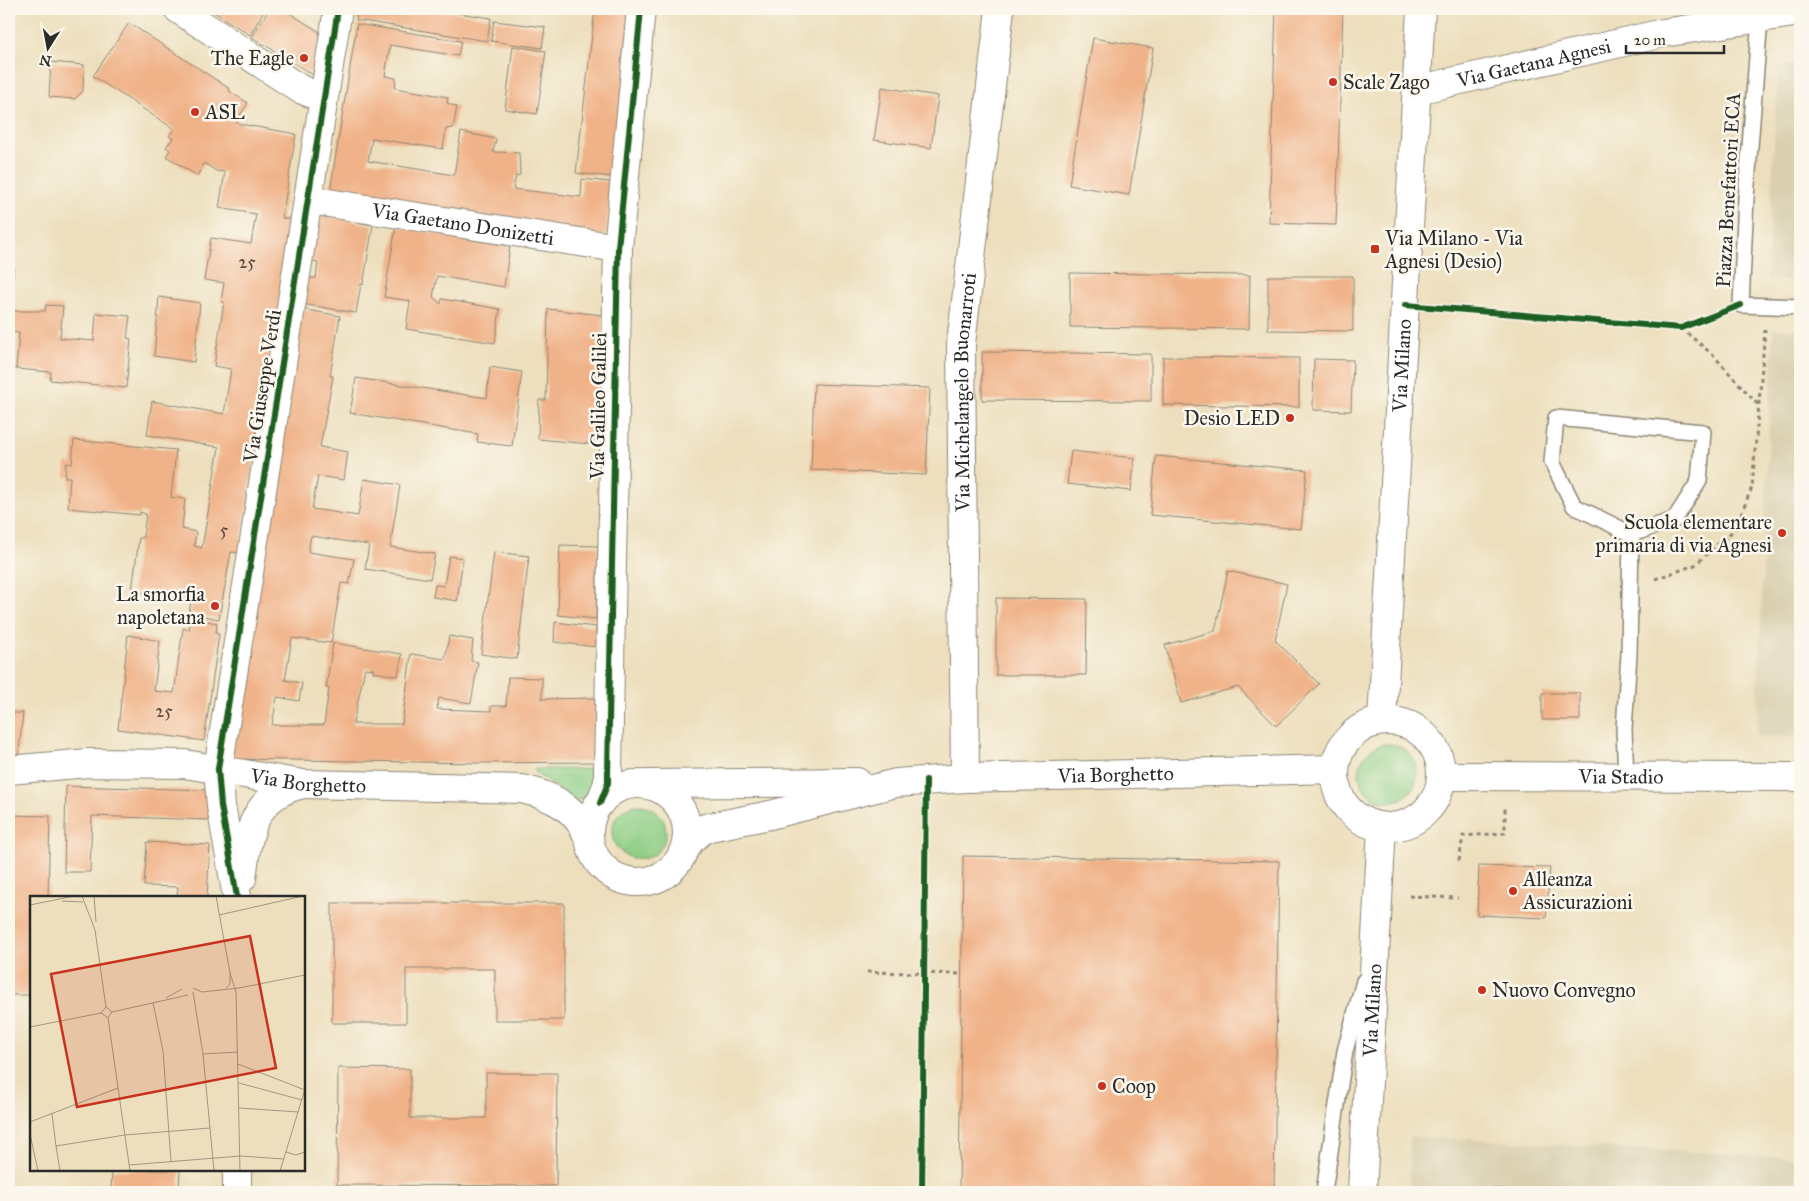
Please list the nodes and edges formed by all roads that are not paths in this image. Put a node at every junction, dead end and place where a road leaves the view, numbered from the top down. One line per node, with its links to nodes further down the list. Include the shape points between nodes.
1 (178, 9): 9 (street, via 300,89)
2 (338, 9): 9 (street, Via Giuseppe Verdi)
3 (642, 9): 11 (street, Via Galileo Galilei)
4 (1000, 9): 21 (street, Via Michelangelo Buonarroti, via 961,344)
5 (1421, 9): 8 (street, Via Milano)
6 (1800, 12): 7 (street, Via Gaetana Agnesi)
7 (1760, 18): 8 (street, Via Gaetana Agnesi, via 1640,38); 12 (lane, Piazza Benefattori ECA, via 1741,305)
8 (1417, 90): 14 (street, Via Milano)
9 (323, 98): 10 (street, Via Giuseppe Verdi)
10 (309, 200): 11 (street, Via Gaetano Donizetti); 15 (street, Via Giuseppe Verdi)
11 (618, 248): 25 (street, Via Galileo Galilei, via 608,783)
12 (1800, 307)
13 (1631, 534): 13 (lane, via 1674,520 1699,481 1703,432 1556,418 1552,462 1574,506); 19 (lane, via 1624,729)
14 (1382, 721): 16 (street, via 1365,726 1350,736); 18 (street, via 1401,722 1418,730 1431,742 1440,758)
15 (218, 769): 17 (street, Via Borghetto, via 185,764 88,763); 23 (street, Via Borghetto); 29 (street, Via Giuseppe Verdi, via 221,806)
16 (1335, 769): 21 (street, Via Borghetto); 26 (street, via 1336,785 1352,814)
17 (9, 770)
18 (1442, 776): 19 (street, Via Stadio); 26 (street, via 1438,794 1429,808 1400,826)
19 (1626, 777): 20 (street, Via Stadio)
20 (1800, 777)
21 (965, 778): 22 (street, Via Borghetto)
22 (896, 783): 24 (street, Via Borghetto); 28 (street, Via Borghetto, via 705,828 690,841)
23 (303, 784): 27 (street, Via Borghetto, via 522,789 537,792 566,807 579,819); 30 (street, via 286,788 273,796 257,815 248,840)
24 (642, 784): 25 (street, Via Borghetto, via 619,788); 28 (street, via 666,793 676,802 687,826)
25 (600, 803): 27 (street, Via Borghetto, via 590,825)
26 (1382, 827): 31 (street, Via Milano)
27 (589, 840): 28 (street, Via Borghetto, via 601,866 626,881 654,880 677,864)
28 (684, 852)
29 (238, 896)
30 (238, 896)
31 (1376, 939): 34 (lane, via 1345,1051); 35 (street, Via Milano)
32 (237, 1171): 33 (street)
33 (237, 1192)
34 (1324, 1192)
35 (1362, 1192)

